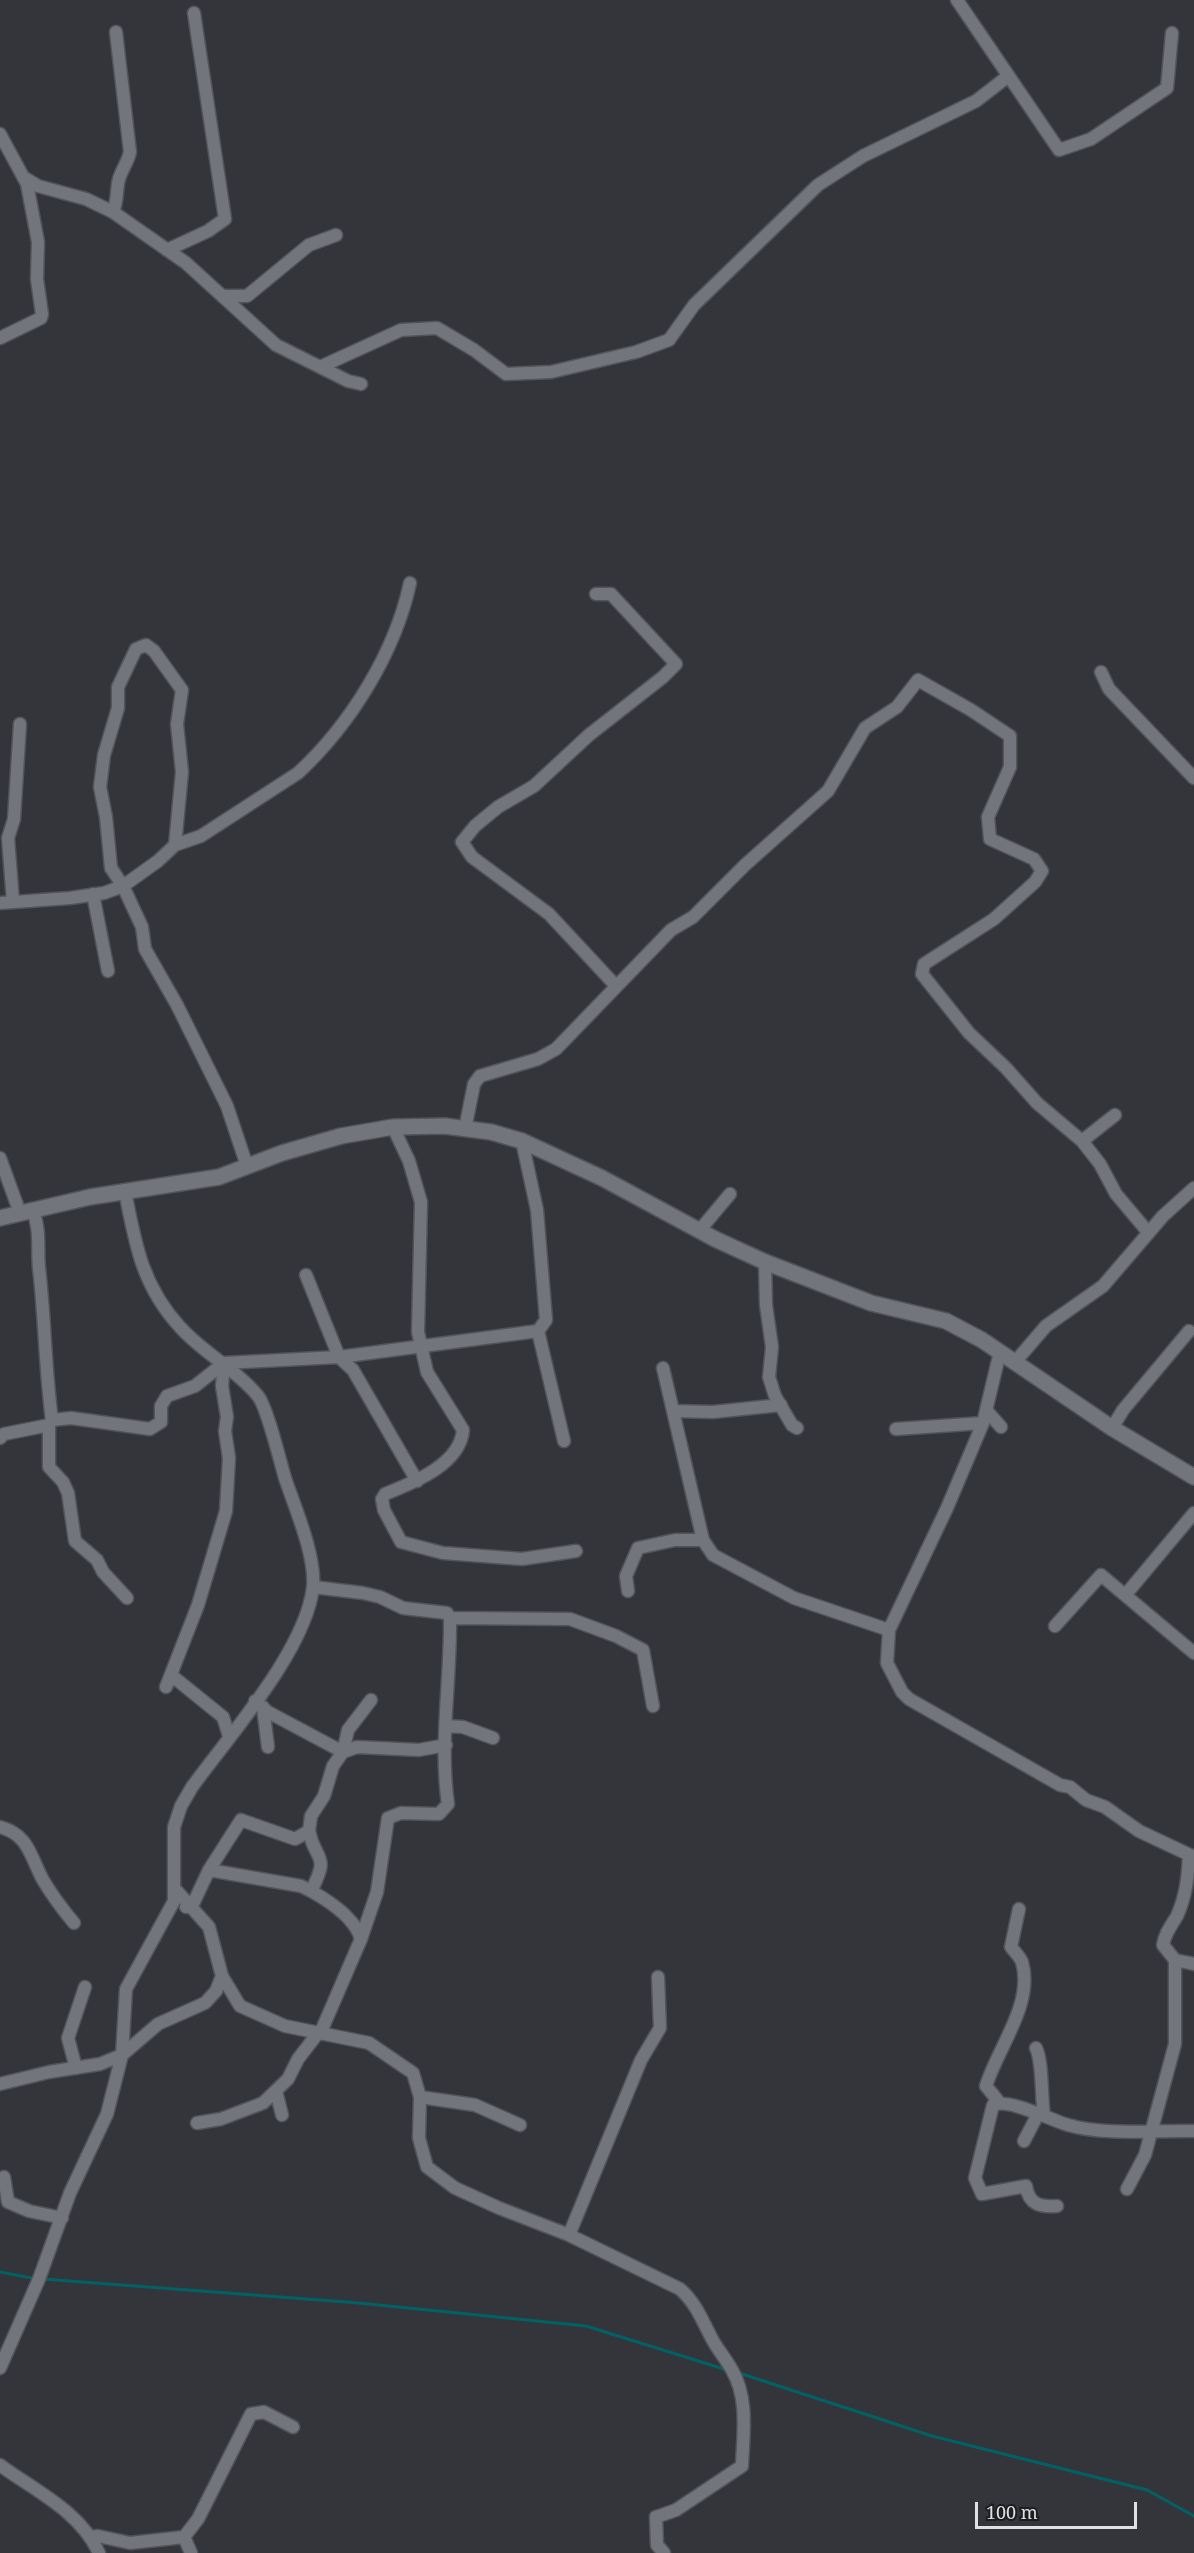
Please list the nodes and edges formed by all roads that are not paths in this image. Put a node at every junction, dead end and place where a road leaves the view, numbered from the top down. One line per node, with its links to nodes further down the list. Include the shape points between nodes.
1 (957, 0): 5 (street)
2 (194, 14): 10 (street, via 225,219)
3 (116, 32): 8 (street, via 130,152 119,178)
4 (1172, 33): 5 (street, via 1167,88 1091,140 1059,150)
5 (1007, 77): 13 (street, via 976,100 863,156 818,185 694,305 669,340 551,372 506,374 437,328 401,330)
6 (0, 134): 7 (street)
7 (23, 177): 8 (street); 12 (street, via 38,242 42,314)
8 (113, 212): 10 (street)
9 (336, 235): 11 (street, via 309,245 247,296)
10 (167, 250): 11 (street)
11 (223, 296): 13 (street, via 276,345)
12 (0, 338)
13 (320, 367): 14 (street)
14 (361, 384)
15 (410, 583): 20 (street, via 389,645 368,688 310,761 298,773 201,836)
16 (596, 594): 25 (street, via 611,594 676,664 534,786 491,813 462,842 472,856 549,914)
17 (1101, 672): 19 (street, via 1109,689)
18 (20, 724): 23 (street, via 14,819 8,838)
19 (1194, 778)
20 (175, 845): 21 (street); 21 (street, via 182,772 177,724 182,690 146,645 136,649 118,687 118,708 104,755 100,787 111,868)
21 (123, 886): 22 (street); 32 (street, via 141,927 145,949 227,1106)
22 (93, 894): 23 (street); 24 (street)
23 (6, 903)
24 (108, 971)
25 (616, 986): 28 (street, via 555,1049 538,1059 480,1076 474,1084); 30 (street, via 671,930 693,917 828,791 865,728 897,707 918,680 1010,736 1010,767 988,817 990,839 1034,859 1042,871 989,923 928,960 922,974 969,1033 1037,1103)
26 (1115, 1115): 30 (street)
27 (393, 1128): 28 (street); 32 (street, via 341,1136); 44 (street, via 409,1161 421,1202 417,1306)
28 (465, 1129): 29 (street)
29 (522, 1141): 38 (street, via 602,1178); 42 (street, via 537,1210 546,1320)
30 (1082, 1141): 39 (street, via 1116,1194)
31 (0, 1158): 36 (street)
32 (247, 1166): 34 (street, via 219,1177)
33 (1194, 1188): 39 (street)
34 (125, 1191): 36 (street); 48 (street, via 143,1272 180,1328)
35 (730, 1194): 38 (street)
36 (26, 1211): 37 (street); 53 (street, via 39,1225 46,1324 43,1341)
37 (0, 1218)
38 (699, 1231): 40 (street)
39 (1148, 1232): 47 (street, via 1103,1286 1046,1326)
40 (765, 1262): 45 (street, via 871,1303 946,1322); 50 (street, via 772,1347 770,1377)
41 (306, 1275): 46 (street)
42 (538, 1331): 44 (street); 60 (street)
43 (1189, 1331): 57 (street)
44 (421, 1345): 46 (street); 62 (street, via 427,1372 463,1430 459,1443 436,1470)
45 (1000, 1352): 47 (street); 51 (street)
46 (339, 1357): 48 (street); 62 (street, via 353,1370)
47 (1015, 1362): 57 (street)
48 (224, 1363): 53 (street, via 195,1386 167,1396 161,1406 161,1422 150,1429 71,1418); 66 (street, via 260,1398 312,1566); 78 (street, via 222,1386 229,1458 226,1511 201,1597 169,1681 223,1717)
49 (663, 1368): 52 (street)
50 (781, 1405): 52 (street, via 713,1412); 56 (street)
51 (986, 1410): 54 (street); 55 (street)
52 (673, 1411): 64 (street)
53 (51, 1423): 59 (street); 69 (street, via 50,1467 68,1493 75,1541 98,1560 103,1572)
54 (983, 1423): 58 (street); 72 (street)
55 (1001, 1427)
56 (797, 1428)
57 (1112, 1428): 61 (street)
58 (896, 1429)
59 (0, 1438)
60 (564, 1442)
61 (1194, 1477)
62 (417, 1481): 65 (street, via 385,1494 382,1499 401,1542 443,1553 512,1559)
63 (1194, 1513): 68 (street)
64 (703, 1540): 67 (street, via 675,1540 638,1548 626,1576); 72 (street, via 712,1555 794,1598)
65 (576, 1551)
66 (313, 1587): 70 (street, via 372,1595 403,1608 437,1610); 75 (street, via 296,1637)
67 (628, 1591)
68 (1126, 1593): 71 (street, via 1101,1575); 73 (street)
69 (127, 1598)
70 (450, 1618): 76 (street, via 570,1619 616,1636 644,1650); 77 (street)
71 (1055, 1626)
72 (889, 1630): 85 (street, via 887,1663 909,1700 1070,1787 1139,1831)
73 (1194, 1653)
74 (371, 1700): 82 (street, via 348,1731)
75 (259, 1704): 78 (street); 81 (street); 82 (street)
76 (652, 1706)
77 (446, 1726): 79 (street, via 463,1727); 80 (street)
78 (230, 1736): 87 (street, via 181,1806 172,1847)
79 (493, 1738)
80 (446, 1745): 82 (street, via 419,1750 357,1747); 93 (street, via 448,1804 439,1814 401,1813 388,1818 377,1892)
81 (268, 1747)
82 (344, 1752): 84 (street, via 333,1766 324,1796 311,1816)
83 (0, 1827): 92 (street, via 14,1831 26,1842 44,1880)
84 (309, 1831): 86 (street, via 295,1839 241,1820); 88 (street, via 322,1857)
85 (1192, 1856): 94 (street, via 1188,1886 1163,1945)
86 (209, 1870): 88 (street); 89 (street)
87 (175, 1889): 89 (street); 90 (street)
88 (311, 1891): 93 (street, via 329,1901 358,1928)
89 (192, 1906): 90 (street); 96 (street, via 209,1928)
90 (169, 1908): 101 (street, via 126,1989)
91 (1019, 1909): 106 (street, via 1011,1947 1022,1960 1024,1998 993,2061 986,2086)
92 (74, 1923)
93 (361, 1939): 99 (street)
94 (1175, 1960): 95 (street); 111 (street, via 1175,2044)
95 (1194, 1964)
96 (222, 1976): 99 (street, via 240,2006 257,2016); 101 (street, via 205,2003 158,2024)
97 (658, 1977): 118 (street, via 660,2028 641,2060)
98 (85, 1987): 102 (street, via 68,2038)
99 (319, 2034): 104 (street); 105 (street, via 369,2043 413,2073)
100 (1036, 2048): 108 (street, via 1041,2059)
101 (122, 2055): 102 (street); 117 (street, via 107,2114)
102 (76, 2068): 103 (street)
103 (0, 2084)
104 (276, 2091): 107 (street); 109 (street, via 263,2103 241,2113)
105 (420, 2097): 110 (street, via 475,2105); 118 (street, via 418,2138 427,2167 455,2188)
106 (999, 2102): 108 (street); 116 (street, via 993,2104 975,2178 981,2194 1026,2186 1032,2203)
107 (282, 2115)
108 (1041, 2115): 111 (street, via 1097,2130); 113 (street)
109 (197, 2123)
110 (520, 2125)
111 (1150, 2130): 112 (street); 115 (street, via 1145,2155)
112 (1194, 2131)
113 (1024, 2141)
114 (4, 2177): 117 (street, via 8,2202)
115 (1127, 2188)
116 (1058, 2206)
117 (62, 2218): 119 (street)
118 (569, 2235): 126 (street, via 680,2289 693,2300 741,2393 742,2466 676,2510 656,2517 657,2545)
119 (0, 2368)
120 (293, 2427): 123 (street, via 264,2412 251,2414 198,2519)
121 (0, 2465): 122 (street, via 73,2516)
122 (92, 2537): 123 (street, via 129,2543); 124 (street)
123 (184, 2537): 125 (street)
124 (99, 2553)
125 (191, 2553)
126 (664, 2553)

